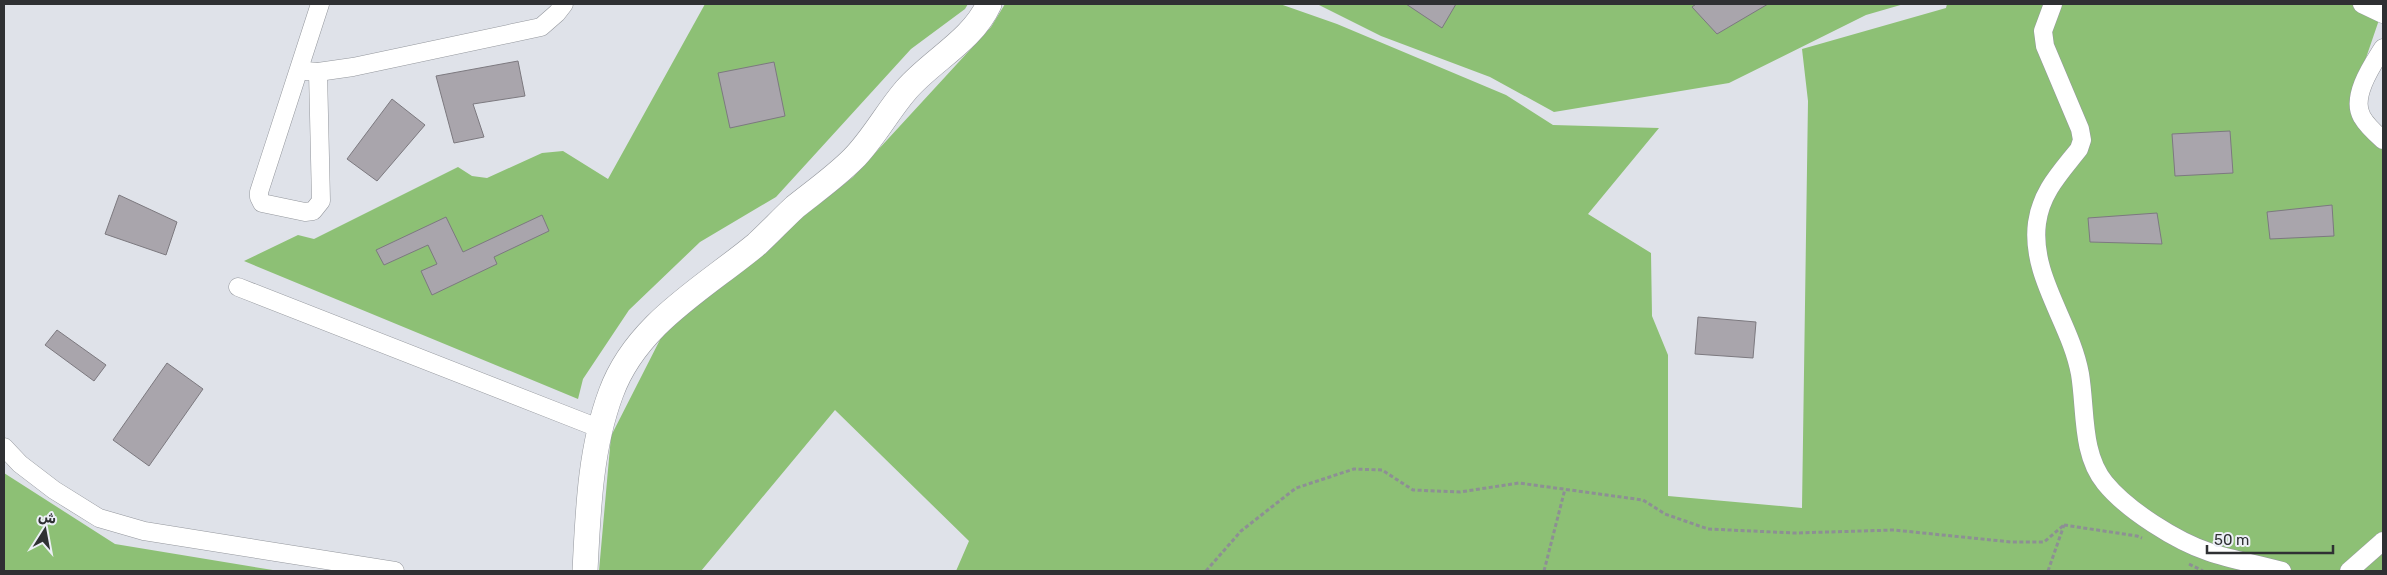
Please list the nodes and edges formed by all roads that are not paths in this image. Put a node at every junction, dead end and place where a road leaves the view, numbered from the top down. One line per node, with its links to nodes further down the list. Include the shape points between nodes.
1 (320, 4): 8 (street)
2 (564, 4): 9 (street, via 541,27)
3 (989, 4): 12 (street, via 968,34 906,90 854,158 757,244 674,309 643,339 611,392)
4 (2053, 4): 17 (street, via 2043,31 2045,46 2082,140 2046,190 2037,225 2038,251 2080,374 2092,458 2107,485 2168,533 2208,552)
5 (2362, 4): 6 (street)
6 (2383, 14)
7 (2383, 48): 10 (street, via 2364,82 2358,106 2361,116)
8 (297, 70): 9 (street); 9 (street, via 259,197 262,203 306,212 318,207 322,194)
9 (318, 72)
10 (2383, 140)
11 (238, 287): 12 (street)
12 (601, 429): 16 (street, via 592,476)
13 (4, 447): 15 (street, via 54,490 99,518 144,531)
14 (2383, 541): 18 (street)
15 (395, 571)
16 (585, 571)
17 (2282, 571)
18 (2349, 571)

